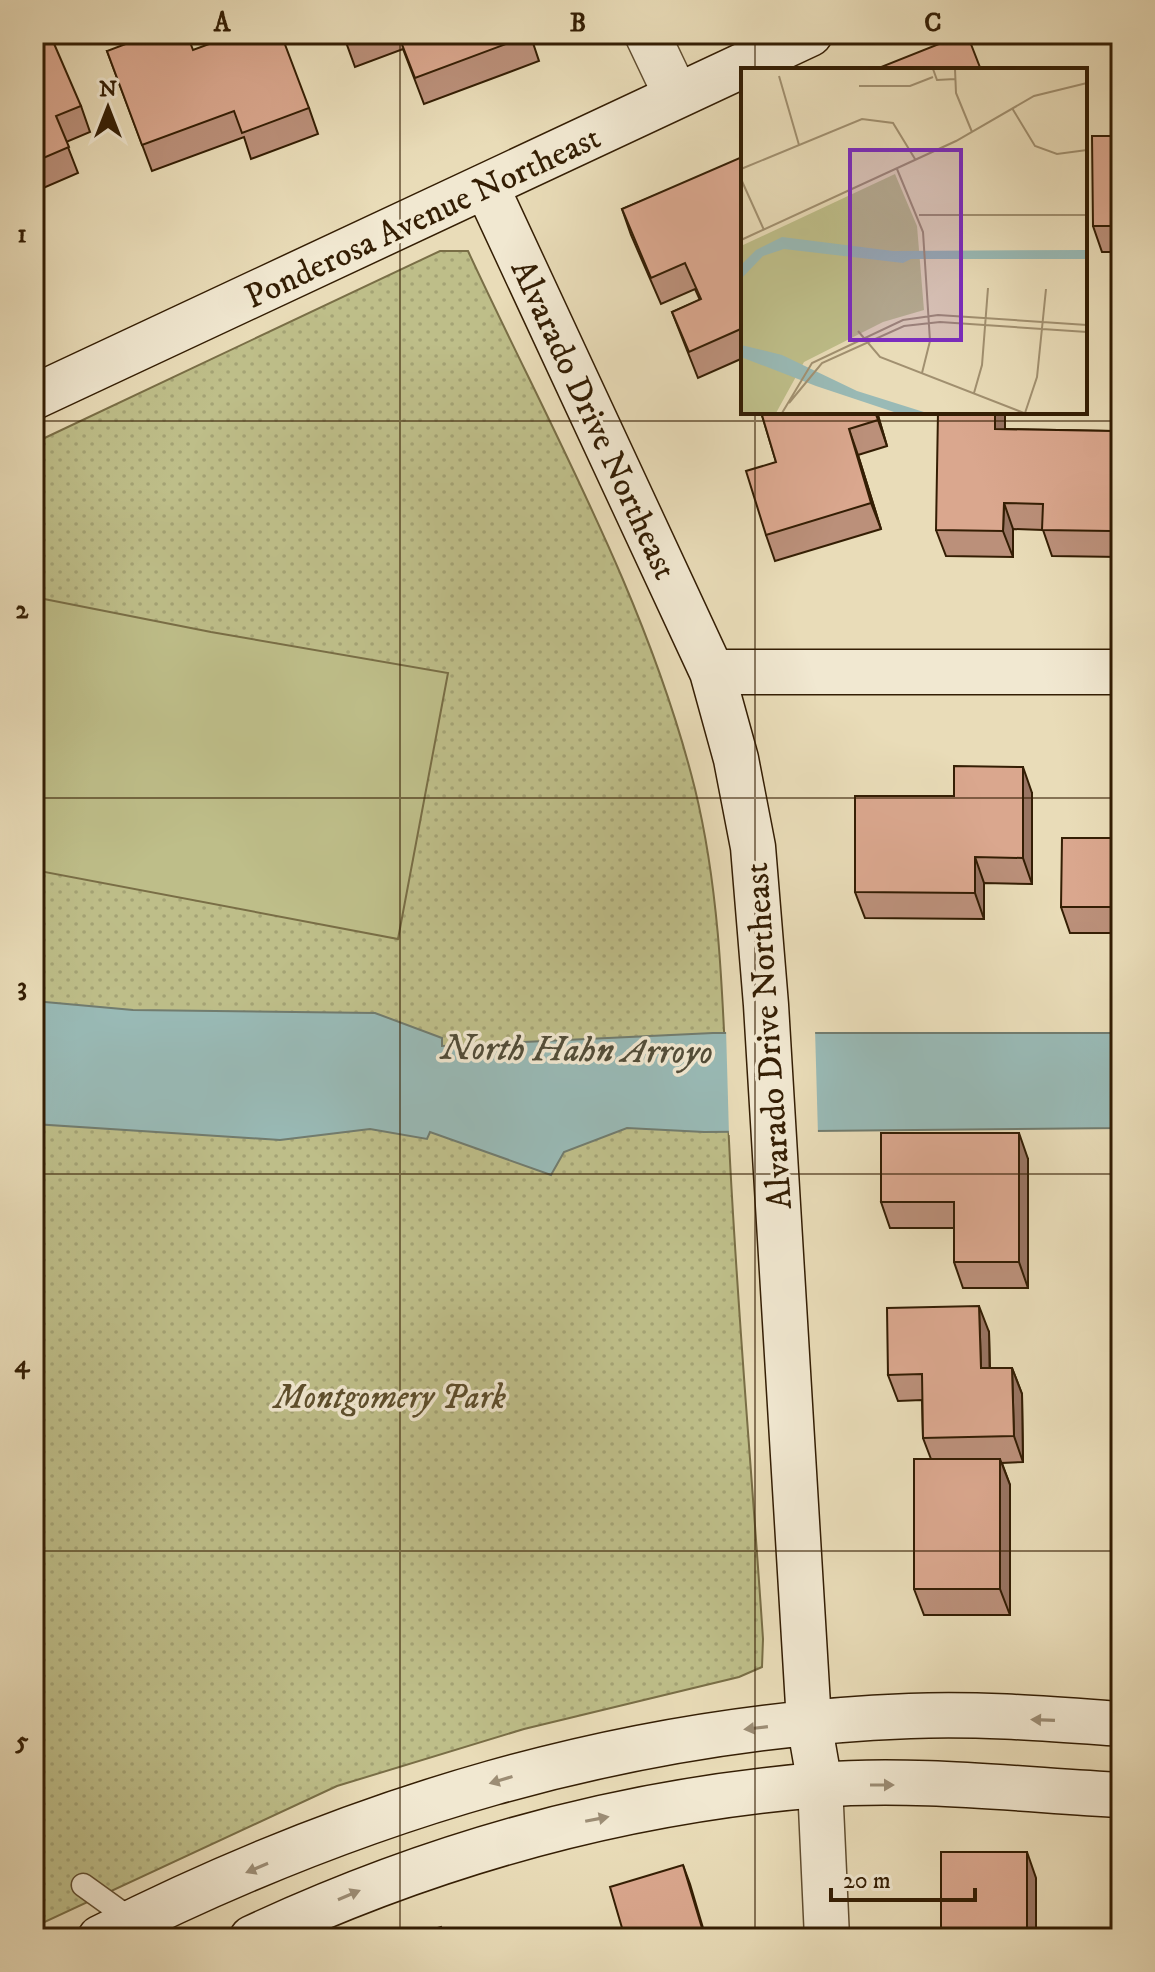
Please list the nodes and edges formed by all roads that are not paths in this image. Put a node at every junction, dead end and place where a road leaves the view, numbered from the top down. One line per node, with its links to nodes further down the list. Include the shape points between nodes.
1 (647, 34): 3 (street)
2 (810, 34): 3 (street, Ponderosa Avenue Northeast)
3 (676, 95): 4 (street, Ponderosa Avenue Northeast)
4 (487, 188): 5 (street, Ponderosa Avenue Northeast); 6 (street, Alvarado Drive Northeast)
5 (34, 397)
6 (712, 672): 7 (street); 8 (street, Alvarado Drive Northeast, via 753,847)
7 (1121, 672)
8 (809, 1722): 9 (street, one-way to 8, via 913,1715); 10 (street, Alvarado Drive Northeast); 13 (street, one-way to 13, via 669,1739 549,1765 361,1823)
9 (1121, 1724)
10 (820, 1785): 11 (street, one-way to 11); 14 (street, one-way to 10, via 385,1880 556,1827 700,1800); 15 (street, Alvarado Drive Northeast)
11 (1121, 1795)
12 (83, 1885): 13 (lane)
13 (127, 1932)
14 (252, 1938)
15 (827, 1938)

